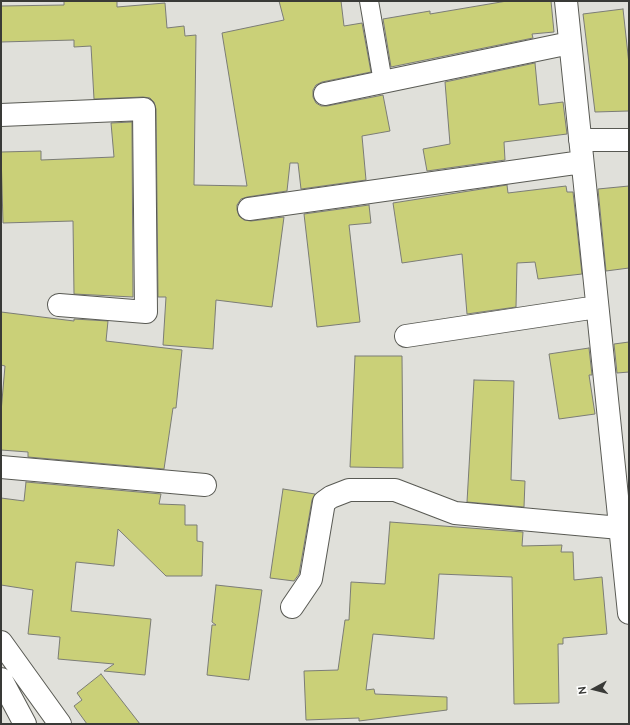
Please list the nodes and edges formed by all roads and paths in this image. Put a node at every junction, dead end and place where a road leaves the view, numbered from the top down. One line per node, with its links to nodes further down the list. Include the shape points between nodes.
1 (369, 1): 4 (lane)
2 (566, 1): 3 (street)
3 (570, 43): 4 (street); 7 (street)
4 (383, 82): 5 (street)
5 (325, 94)
6 (1, 115): 11 (street, via 144,109 146,312)
7 (580, 140): 8 (street); 9 (street)
8 (629, 140)
9 (582, 162): 10 (street); 12 (street)
10 (249, 209)
11 (59, 305)
12 (597, 307): 13 (street); 16 (street)
13 (406, 336)
14 (1, 467): 15 (street)
15 (205, 485)
16 (620, 528): 17 (street, via 456,513 395,490 350,490 324,502 311,579); 18 (street)
17 (292, 607)
18 (629, 613)
19 (1, 642): 22 (street)
20 (1, 679): 21 (street)
21 (25, 724)
22 (60, 724)

